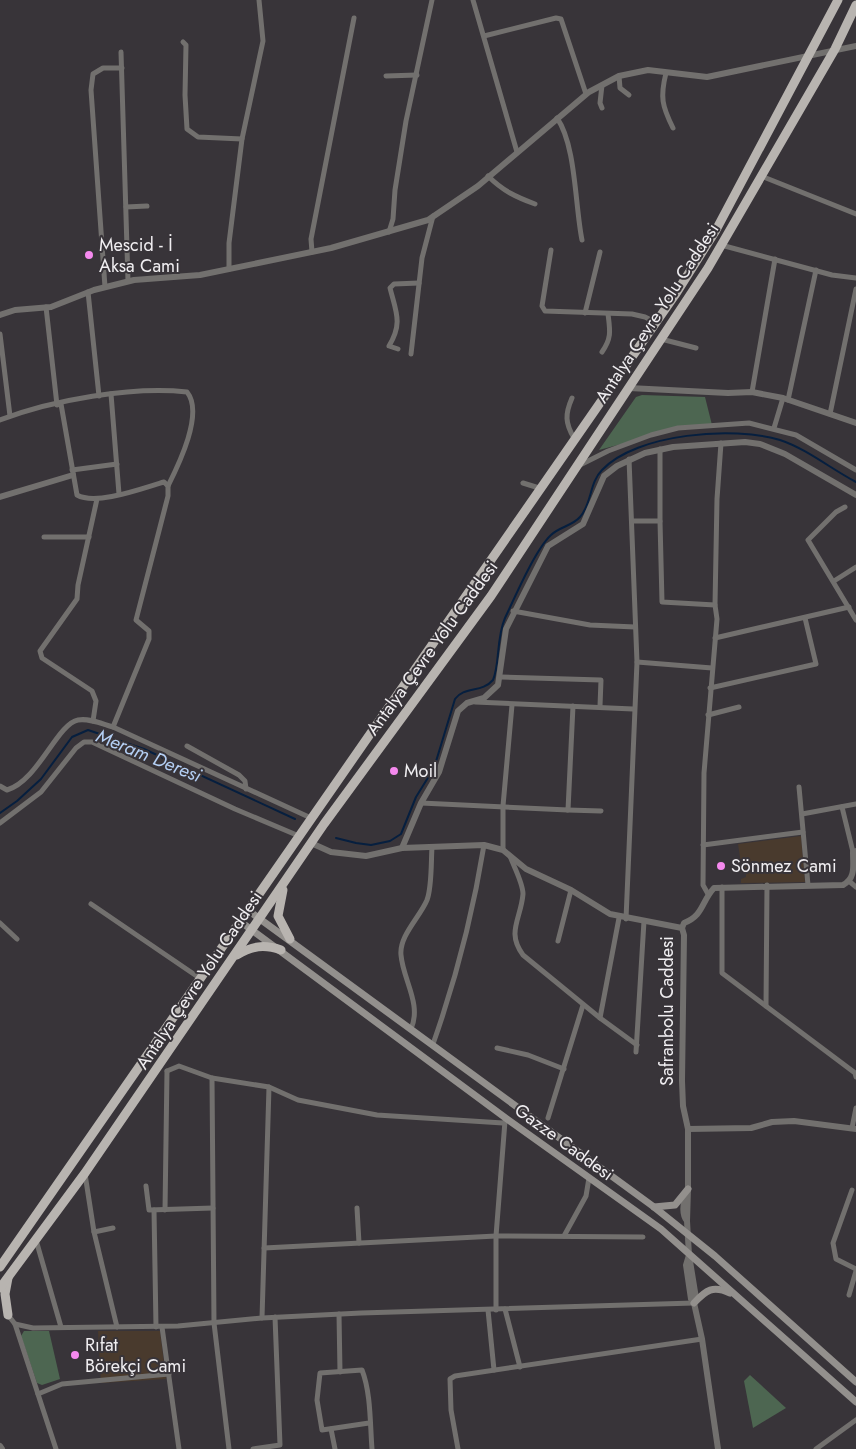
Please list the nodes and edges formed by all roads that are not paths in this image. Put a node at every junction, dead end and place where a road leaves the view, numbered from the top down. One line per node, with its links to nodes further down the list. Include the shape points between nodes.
1 (259, 0): 24 (street, via 263,41)
2 (432, 0): 15 (street)
3 (473, 0): 7 (street)
4 (838, 0): 12 (highway, Antalya Çevre Yolu Caddesi)
5 (856, 5): 10 (highway, Antalya Çevre Yolu Caddesi)
6 (354, 18): 37 (street, via 311,239)
7 (484, 36): 19 (street, via 556,18 561,20); 25 (street)
8 (183, 42): 24 (street, via 186,45 187,129 198,137)
9 (856, 46): 10 (street)
10 (835, 49): 12 (street); 27 (highway, Antalya Çevre Yolu Caddesi)
11 (121, 52): 13 (street)
12 (809, 56): 14 (street, via 707,77); 52 (highway, Antalya Çevre Yolu Caddesi, via 716,230)
13 (122, 68): 30 (street); 45 (street, via 103,68 94,74 91,90)
14 (666, 73): 17 (street, via 648,70); 23 (street, via 661,96)
15 (417, 75): 16 (street); 33 (street)
16 (386, 76)
17 (619, 76): 18 (street); 20 (street, via 620,88)
18 (602, 85): 19 (street); 21 (street)
19 (586, 94): 22 (street)
20 (629, 96)
21 (602, 108)
22 (557, 118): 25 (street); 34 (street, via 564,128 570,154)
23 (672, 128)
24 (242, 139): 40 (street, via 229,243)
25 (517, 152): 26 (street)
26 (488, 176): 28 (street, via 500,189); 32 (street)
27 (761, 176): 31 (street); 35 (highway, Antalya Çevre Yolu Caddesi)
28 (535, 204)
29 (147, 206): 30 (street)
30 (126, 207): 43 (street)
31 (856, 214)
32 (434, 216): 33 (street); 44 (street, via 428,232)
33 (389, 232): 37 (street)
34 (582, 240)
35 (722, 245): 39 (street); 54 (highway, Antalya Çevre Yolu Caddesi)
36 (551, 250): 49 (street, via 542,306 545,311)
37 (312, 252): 40 (street)
38 (600, 252): 49 (street)
39 (776, 259): 41 (street); 60 (street)
40 (229, 269): 43 (street, via 200,275)
41 (816, 270): 42 (street); 64 (street)
42 (856, 278)
43 (128, 281): 45 (street)
44 (420, 283): 56 (street, via 394,284 390,288 398,316 389,346); 58 (street)
45 (106, 287): 47 (street)
46 (856, 290): 66 (street)
47 (88, 292): 48 (street); 62 (street)
48 (46, 307): 51 (street); 65 (street)
49 (585, 313): 50 (street)
50 (608, 314): 52 (street, via 632,314); 57 (street, via 611,334)
51 (0, 315)
52 (655, 322): 71 (highway, Antalya Çevre Yolu Caddesi)
53 (0, 334): 67 (street)
54 (661, 339): 55 (street); 59 (highway, Antalya Çevre Yolu Caddesi)
55 (696, 348)
56 (398, 349)
57 (602, 352)
58 (411, 354)
59 (629, 388): 60 (street); 76 (highway, Antalya Çevre Yolu Caddesi)
60 (752, 392): 64 (street)
61 (111, 394): 62 (street); 75 (street); 80 (street, via 163,389 187,392 191,398 194,406 191,423 179,465)
62 (99, 396): 65 (street)
63 (572, 398): 71 (street, via 566,425)
64 (786, 399): 66 (street); 70 (street)
65 (59, 404): 67 (street); 78 (street)
66 (830, 414): 69 (street)
67 (10, 416): 68 (street)
68 (0, 420)
69 (856, 423)
70 (774, 428): 76 (street, via 749,423 678,428 608,450); 77 (street, via 796,435)
71 (574, 438): 81 (highway, Antalya Çevre Yolu Caddesi)
72 (721, 443): 73 (street); 83 (street, via 760,444 785,454); 93 (street)
73 (660, 449): 74 (street); 88 (street)
74 (629, 459): 87 (street); 95 (street, via 604,476 583,524 548,546)
75 (117, 464): 78 (street); 82 (street)
76 (576, 467): 128 (highway, Antalya Çevre Yolu Caddesi, via 491,596)
77 (856, 470)
78 (73, 472): 84 (street); 85 (street, via 77,495 83,499)
79 (523, 483): 81 (street)
80 (168, 486): 82 (street, via 164,482); 112 (street, via 136,620 149,631 149,639)
81 (539, 488): 124 (highway, Antalya Çevre Yolu Caddesi)
82 (119, 494): 85 (street)
83 (856, 495)
84 (0, 497)
85 (97, 499): 90 (street)
86 (845, 506): 92 (street, via 808,540)
87 (632, 521): 88 (street); 98 (street)
88 (660, 521): 93 (street, via 662,602)
89 (44, 537): 90 (street)
90 (89, 537): 111 (street, via 77,599 40,651 42,658 92,691 96,701)
91 (856, 567): 92 (street)
92 (834, 581): 94 (street)
93 (714, 605): 99 (street, via 717,619)
94 (849, 607): 96 (street); 97 (street)
95 (514, 611): 98 (street, via 590,625); 102 (street, via 502,645)
96 (805, 618): 99 (street); 103 (street, via 816,664)
97 (856, 620)
98 (635, 627): 100 (street)
99 (715, 638): 101 (street)
100 (637, 662): 101 (street); 109 (street)
101 (712, 668): 103 (street)
102 (501, 677): 104 (street, via 492,693); 107 (street, via 601,680)
103 (710, 688): 110 (street)
104 (475, 702): 105 (street); 117 (street, via 467,703 458,711 439,772)
105 (512, 704): 106 (street); 119 (street)
106 (573, 706): 107 (street); 121 (street)
107 (600, 706): 109 (street)
108 (739, 707): 110 (street)
109 (633, 708): 146 (street)
110 (708, 715): 130 (street)
111 (93, 721): 112 (street); 114 (street, via 79,720 69,724 30,775 14,788 7,790)
112 (113, 727): 116 (street)
113 (187, 746): 116 (street, via 239,775 245,781)
114 (0, 786)
115 (799, 788): 123 (street)
116 (246, 789): 124 (street)
117 (421, 803): 119 (street); 132 (street)
118 (856, 804): 120 (street)
119 (503, 806): 121 (street); 133 (street)
120 (842, 808): 123 (street); 134 (street)
121 (568, 810): 122 (street)
122 (601, 811)
123 (802, 814): 126 (street)
124 (311, 818): 127 (highway, Antalya Çevre Yolu Caddesi)
125 (0, 823): 127 (street, via 41,792 76,748 84,742 92,742)
126 (803, 832): 130 (street); 138 (street)
127 (299, 836): 145 (highway, Antalya Çevre Yolu Caddesi)
128 (311, 843): 132 (street, Safranbolu Caddesi, via 331,852 358,856); 136 (highway, Antalya Çevre Yolu Caddesi)
129 (484, 845): 131 (street, Safranbolu Caddesi); 133 (street, Safranbolu Caddesi); 163 (street, via 474,904 454,984)
130 (703, 845): 143 (street, via 703,885)
131 (432, 847): 132 (street, Safranbolu Caddesi); 162 (street, via 428,899 403,944 401,954 415,1006 415,1021)
132 (402, 848)
133 (503, 850): 135 (street, Safranbolu Caddesi)
134 (854, 852): 137 (street, via 854,874)
135 (510, 856): 142 (street, Safranbolu Caddesi, via 526,869); 159 (street, via 523,893 515,944 523,955)
136 (287, 879): 147 (highway, Antalya Çevre Yolu Caddesi); 154 (highway, via 280,897 278,916)
137 (850, 881): 138 (street); 141 (street)
138 (808, 885): 139 (street)
139 (767, 886): 140 (street); 160 (street)
140 (722, 887): 143 (street, via 714,888); 160 (street, via 722,973)
141 (856, 887)
142 (572, 890): 146 (street, Safranbolu Caddesi); 155 (street)
143 (708, 894): 151 (street, via 695,919 684,923)
144 (91, 904): 158 (street)
145 (249, 911): 147 (main road, Gazze Caddesi); 149 (highway, Antalya Çevre Yolu Caddesi)
146 (622, 918): 148 (street, Safranbolu Caddesi); 161 (street)
147 (260, 919): 152 (highway, Antalya Çevre Yolu Caddesi); 154 (main road, Gazze Caddesi)
148 (644, 921): 151 (street, Safranbolu Caddesi); 164 (street)
149 (241, 922): 152 (main road, Gazze Caddesi); 158 (highway, Antalya Çevre Yolu Caddesi)
150 (0, 923): 153 (street)
151 (682, 928): 175 (street, Safranbolu Caddesi, via 682,1081)
152 (252, 930): 156 (main road, Gazze Caddesi); 157 (highway, Antalya Çevre Yolu Caddesi)
153 (16, 939)
154 (290, 939): 162 (main road, Gazze Caddesi)
155 (558, 941)
156 (281, 950): 157 (highway, via 255,946); 174 (main road, Gazze Caddesi)
157 (232, 958): 167 (highway, Antalya Çevre Yolu Caddesi)
158 (201, 980): 197 (highway, Antalya Çevre Yolu Caddesi)
159 (584, 1005): 161 (street); 168 (street)
160 (766, 1006): 169 (street, via 855,1073)
161 (600, 1018): 164 (street)
162 (411, 1029): 163 (main road, Gazze Caddesi)
163 (433, 1044): 182 (main road, Gazze Caddesi)
164 (637, 1045): 166 (street)
165 (497, 1048): 168 (street, via 528,1055)
166 (636, 1052)
167 (163, 1069): 170 (street, via 180,1066); 177 (highway, Antalya Çevre Yolu Caddesi); 186 (street)
168 (564, 1069): 173 (street)
169 (856, 1077)
170 (212, 1078): 171 (street); 183 (street)
171 (269, 1087): 174 (street, via 298,1100 377,1115); 195 (street)
172 (856, 1108): 176 (street)
173 (548, 1118)
174 (505, 1121): 178 (main road, Gazze Caddesi); 190 (street)
175 (688, 1129): 176 (street, via 750,1128 794,1121); 180 (street, Safranbolu Caddesi)
176 (854, 1129)
177 (85, 1173): 188 (street); 193 (highway, Antalya Çevre Yolu Caddesi)
178 (589, 1178): 191 (street, via 586,1196); 196 (main road, Gazze Caddesi)
179 (146, 1186): 185 (street, via 149,1210)
180 (688, 1189): 182 (main road, via 675,1205); 189 (street, Safranbolu Caddesi)
181 (852, 1190): 198 (street, via 833,1243 836,1259)
182 (654, 1207): 189 (main road, Gazze Caddesi)
183 (213, 1208): 186 (street); 211 (street)
184 (357, 1208): 194 (street)
185 (154, 1210): 186 (street); 215 (street)
186 (165, 1210)
187 (113, 1228): 188 (street)
188 (94, 1232): 214 (street)
189 (688, 1234): 196 (street, Safranbolu Caddesi); 222 (main road, Gazze Caddesi)
190 (496, 1236): 191 (street); 194 (street); 206 (street)
191 (564, 1236): 192 (street)
192 (643, 1237)
193 (36, 1240): 199 (highway, Antalya Çevre Yolu Caddesi); 213 (street)
194 (359, 1243): 195 (street)
195 (264, 1248): 210 (street)
196 (689, 1253): 201 (main road, Gazze Caddesi); 203 (street, Safranbolu Caddesi)
197 (0, 1267)
198 (856, 1270): 202 (street)
199 (9, 1276): 200 (highway, Antalya Çevre Yolu Caddesi); 207 (highway)
200 (0, 1288)
201 (735, 1295): 203 (main road, via 712,1288); 224 (main road, Gazze Caddesi)
202 (849, 1295)
203 (694, 1303): 204 (street); 217 (street, Safranbolu Caddesi)
204 (505, 1309): 206 (street); 218 (street)
205 (488, 1310): 206 (street); 208 (street); 219 (street)
206 (496, 1310)
207 (4, 1313): 212 (street)
208 (339, 1314): 209 (street); 220 (street)
209 (275, 1317): 210 (street); 228 (street)
210 (262, 1318): 211 (street)
211 (214, 1323): 216 (street); 231 (street)
212 (16, 1324): 213 (street, via 33,1328); 223 (street)
213 (61, 1327): 214 (street)
214 (117, 1327): 215 (street)
215 (156, 1327): 216 (street)
216 (162, 1327): 221 (street)
217 (702, 1339): 218 (street); 236 (street, Safranbolu Caddesi)
218 (520, 1367): 219 (street)
219 (494, 1370): 235 (street, via 450,1379 451,1410)
220 (340, 1372): 226 (street, via 362,1370 366,1378); 227 (street, via 320,1373 317,1400 322,1430)
221 (169, 1374): 223 (street, via 62,1384); 230 (street)
222 (856, 1382)
223 (38, 1394): 229 (street)
224 (856, 1402)
225 (856, 1420): 237 (street)
226 (370, 1423): 227 (street); 234 (street)
227 (331, 1429): 233 (street)
228 (280, 1447): 232 (street)
229 (56, 1449)
230 (180, 1449)
231 (229, 1449)
232 (253, 1449)
233 (335, 1449)
234 (372, 1449)
235 (458, 1449)
236 (718, 1449)
237 (816, 1449)

